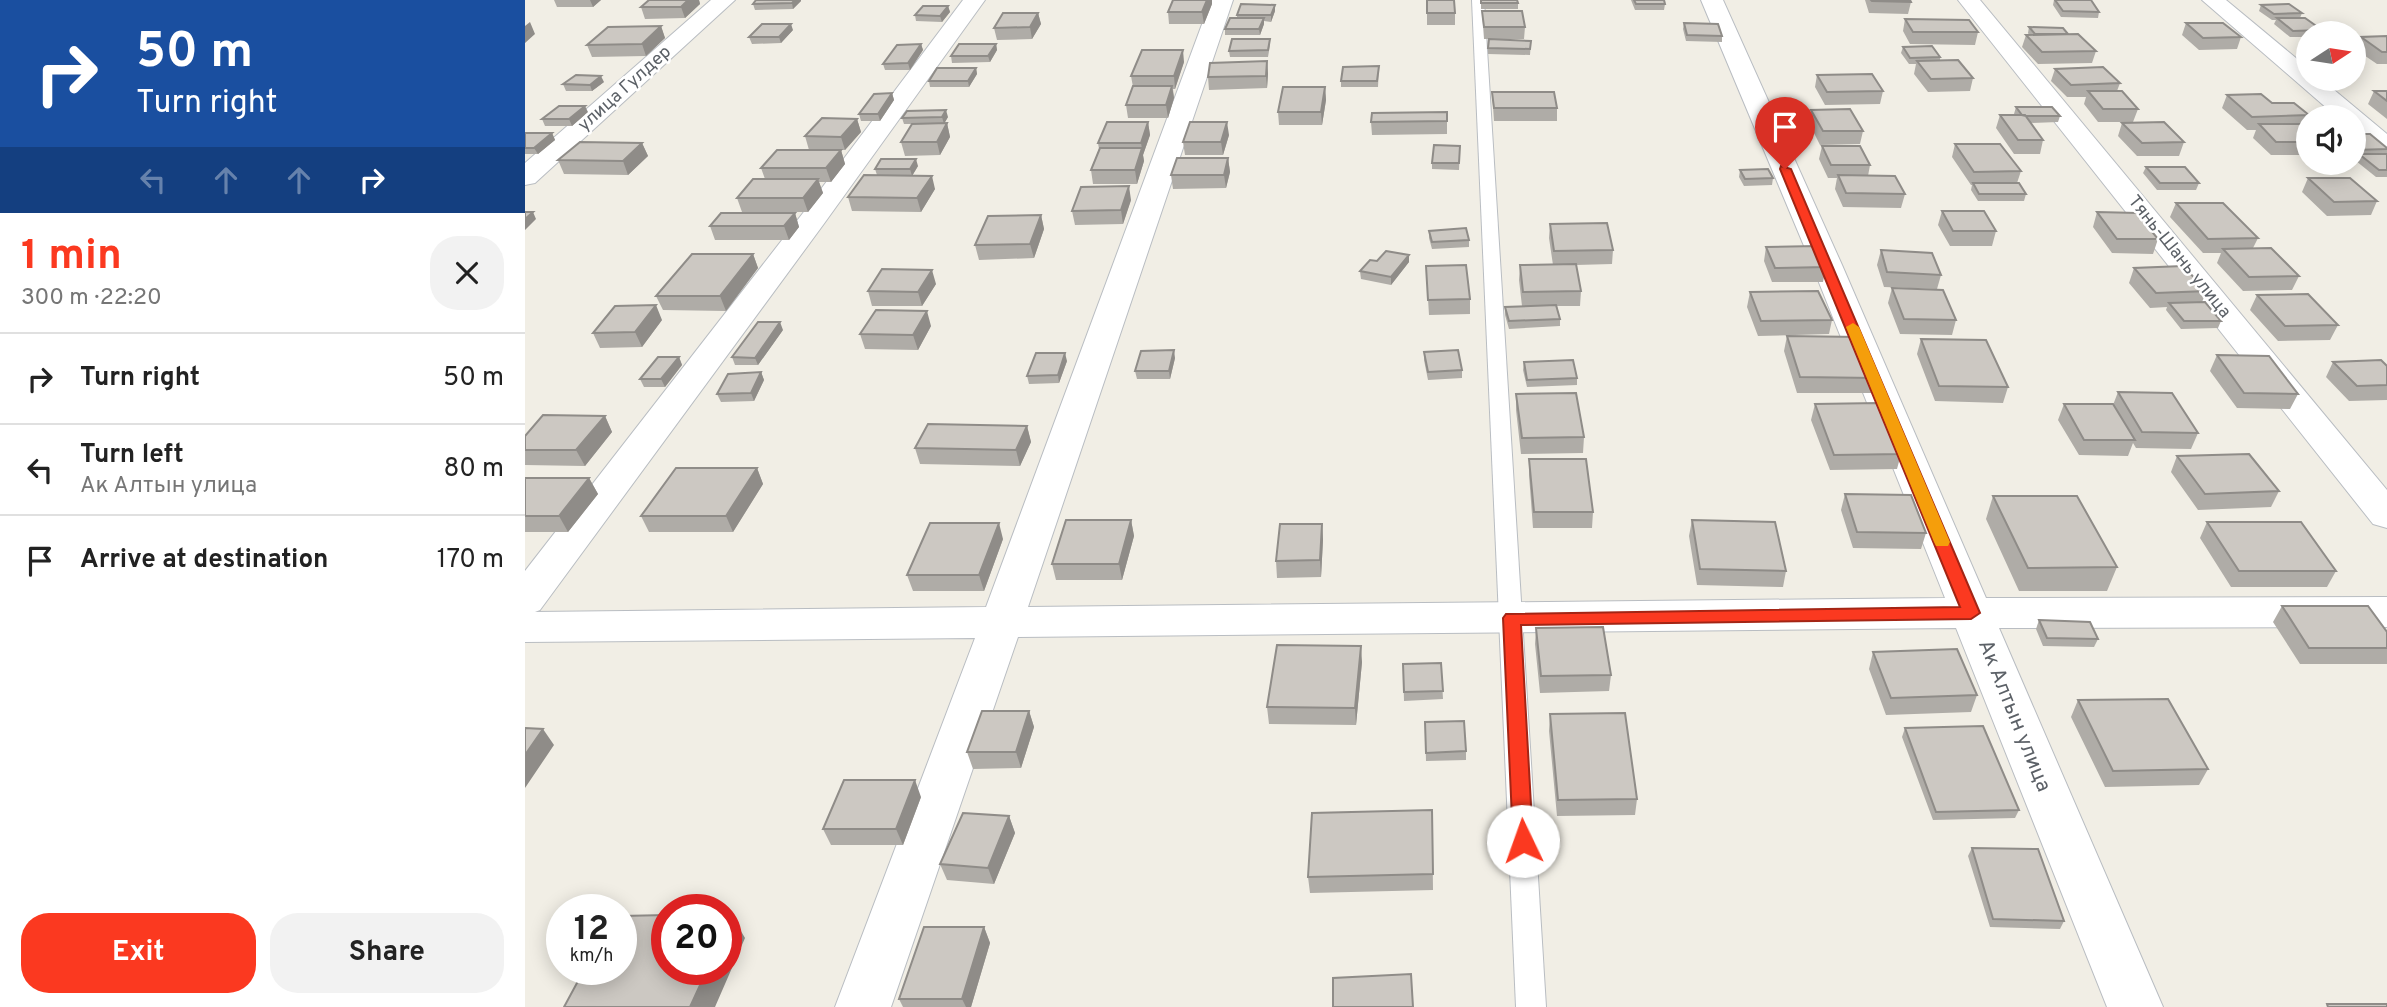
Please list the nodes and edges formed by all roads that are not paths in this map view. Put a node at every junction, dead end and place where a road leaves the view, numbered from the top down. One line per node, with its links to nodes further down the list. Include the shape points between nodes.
1 (724, 0): 11 (street, улица Гулдер)
2 (974, 0): 13 (street)
3 (1221, 0): 17 (street)
4 (1478, 0): 16 (lane)
5 (1712, 0): 15 (street, Ак Алтын улица)
6 (1969, 0): 12 (street, Тянь-Шань улица)
7 (2213, 0): 8 (street)
8 (2338, 105)
9 (2366, 129): 10 (street)
10 (2387, 146)
11 (525, 177)
12 (2387, 515)
13 (525, 600)
14 (2387, 612): 15 (street)
15 (1971, 613): 16 (street); 21 (street, Ак Алтын улица)
16 (1512, 618): 17 (street); 20 (lane)
17 (1002, 622): 18 (street); 19 (street)
18 (525, 626)
19 (863, 1007)
20 (1531, 1007)
21 (2135, 1007)

